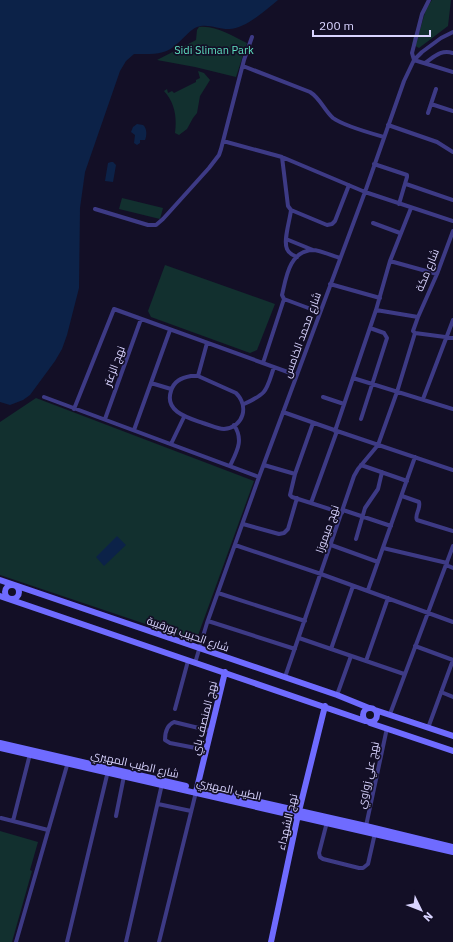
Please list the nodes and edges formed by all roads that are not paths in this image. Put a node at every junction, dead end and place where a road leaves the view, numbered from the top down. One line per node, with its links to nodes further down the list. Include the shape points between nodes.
1 (429, 0): 5 (street, via 422,14 412,53)
2 (453, 32): 5 (street, شارع محمد الخامس, via 429,45)
3 (252, 37): 7 (street)
4 (453, 53): 6 (street, via 440,53)
5 (414, 60): 6 (street); 13 (street, شارع محمد الخامس)
6 (424, 63): 8 (street)
7 (243, 66): 14 (street, via 310,92 336,120); 15 (street)
8 (453, 72)
9 (436, 89): 10 (street)
10 (431, 104): 11 (street); 12 (street)
11 (453, 111)
12 (428, 113)
13 (388, 124): 14 (street, شارع محمد الخامس); 16 (street, via 438,142)
14 (384, 137): 18 (street, شارع محمد الخامس)
15 (223, 141): 17 (street); 25 (street, via 219,155 210,168 156,225 148,225)
16 (453, 152)
17 (282, 157): 20 (street); 26 (street, via 288,206)
18 (374, 164): 19 (street, via 406,174); 21 (street, شارع محمد الخامس)
19 (406, 184): 22 (street); 23 (street)
20 (349, 185): 21 (street); 26 (street, via 332,224 327,225)
21 (364, 192): 23 (street); 34 (street, شارع محمد الخامس)
22 (453, 200)
23 (399, 204): 24 (street)
24 (411, 208): 27 (street); 30 (street)
25 (95, 209)
26 (291, 210): 31 (street)
27 (453, 221)
28 (373, 223): 30 (street)
29 (453, 231): 36 (street, شارع مكة)
30 (400, 233): 35 (street)
31 (286, 239): 32 (street); 33 (street, via 286,248)
32 (313, 250): 33 (street); 34 (street)
33 (297, 257): 39 (street, via 289,266 282,295)
34 (340, 258): 37 (street, شارع محمد الخامس)
35 (390, 261): 36 (street); 38 (street)
36 (437, 274): 42 (street, شارع مكة)
37 (330, 284): 38 (street); 41 (street, شارع محمد الخامس)
38 (380, 298): 40 (street)
39 (284, 299): 41 (street); 51 (street)
40 (376, 310): 42 (street); 45 (street)
41 (319, 312): 53 (street, شارع محمد الخامس)
42 (418, 317): 47 (street, شارع مكة, via 413,330)
43 (141, 319): 46 (street); 66 (street, نهج الزعتر, via 113,310); 70 (street, نهج الزعتر)
44 (453, 320): 48 (street)
45 (370, 328): 55 (street); 57 (street, via 384,333 387,338)
46 (170, 330): 50 (street); 56 (street)
47 (415, 333): 48 (street); 59 (street, نهج ميموزا)
48 (446, 336): 49 (street); 62 (street)
49 (453, 338)
50 (207, 343): 51 (street); 54 (street)
51 (263, 363): 52 (street)
52 (274, 367): 53 (street); 63 (street, via 262,396)
53 (296, 375): 67 (street, شارع محمد الخامس)
54 (198, 376): 58 (street, via 180,379); 63 (street, via 236,392)
55 (353, 378): 57 (street); 64 (street)
56 (151, 383): 58 (street); 73 (street)
57 (372, 384): 59 (street); 69 (street)
58 (171, 389): 68 (street, via 171,405)
59 (397, 392): 62 (street); 76 (street, نهج ميموزا)
60 (44, 397): 66 (street)
61 (323, 397): 64 (street)
62 (423, 399): 65 (street)
63 (244, 404): 72 (street, via 243,415)
64 (344, 404): 74 (street)
65 (453, 408)
66 (74, 409): 70 (street)
67 (283, 412): 71 (street); 78 (street, شارع محمد الخامس)
68 (184, 417): 72 (street, via 225,429); 75 (street)
69 (361, 419)
70 (105, 420): 73 (street)
71 (313, 423): 74 (street); 83 (street)
72 (234, 425): 80 (street, via 240,444)
73 (134, 430): 75 (street)
74 (336, 431): 76 (street); 88 (street)
75 (171, 444): 80 (street)
76 (378, 445): 77 (street); 79 (street, نهج ميموزا)
77 (415, 457): 81 (street); 85 (street)
78 (264, 465): 83 (street); 84 (street, شارع محمد الخامس)
79 (362, 465): 82 (street); 89 (street, نهج ميموزا, via 354,476)
80 (230, 466): 84 (street)
81 (453, 470)
82 (382, 472): 85 (street); 90 (street, via 378,489)
83 (295, 474): 87 (street, via 289,494)
84 (260, 477): 91 (street, شارع محمد الخامس)
85 (407, 481): 86 (street)
86 (402, 496): 92 (street); 93 (street, via 419,502 416,517 419,522)
87 (298, 498): 88 (street); 91 (street, via 288,529 284,533 279,534)
88 (311, 503): 89 (street)
89 (343, 511): 90 (street); 96 (street, نهج ميموزا)
90 (362, 516): 92 (street); 94 (street)
91 (243, 524): 95 (street, شارع محمد الخامس)
92 (391, 526): 98 (street)
93 (453, 531)
94 (356, 538)
95 (235, 545): 102 (street); 107 (street, شارع محمد الخامس)
96 (331, 545): 99 (street); 102 (street, نهج ميموزا)
97 (453, 546): 100 (street)
98 (383, 548): 99 (street); 100 (street)
99 (378, 562): 106 (street)
100 (446, 564): 101 (street); 111 (street)
101 (453, 568)
102 (322, 574): 105 (street); 113 (street, نهج ميموزا)
103 (0, 580): 104 (street, شارع الحبيب بورقيبة)
104 (14, 585): 110 (street, via 18,588 19,594); 110 (street, via 8,585 4,590); 117 (street, شارع الحبيب بورقيبة)
105 (353, 586): 106 (street); 119 (street)
106 (368, 590): 109 (street)
107 (218, 593): 112 (street, شارع محمد الخامس); 113 (street)
108 (0, 596): 110 (street)
109 (388, 598): 111 (street); 123 (street)
110 (9, 599): 122 (street)
111 (428, 612): 114 (street); 116 (street)
112 (208, 621): 117 (street, شارع محمد الخامس); 118 (street)
113 (305, 621): 115 (street, نهج ميموزا)
114 (453, 622)
115 (299, 638): 118 (street, نهج ميموزا); 119 (street)
116 (415, 646): 121 (street); 126 (street)
117 (199, 648): 124 (street, شارع محمد الخامس); 127 (street, شارع الحبيب بورقيبة)
118 (295, 649): 127 (street, نهج ميموزا)
119 (331, 649): 120 (street)
120 (351, 656): 123 (street); 129 (street)
121 (453, 660): 128 (street)
122 (188, 661): 124 (street); 132 (street)
123 (366, 661): 126 (street)
124 (195, 663): 125 (street)
125 (226, 672): 131 (street); 138 (street, نهج المنصف باي)
126 (404, 674): 134 (street)
127 (285, 677): 129 (street, شارع الحبيب بورقيبة)
128 (441, 692): 130 (street); 137 (street)
129 (337, 696): 133 (street, شارع الحبيب بورقيبة)
130 (453, 697)
131 (325, 706): 135 (street); 152 (street, نهج الشهداء)
132 (175, 709)
133 (372, 709): 134 (street, شارع الحبيب بورقيبة); 135 (street, via 377,718 373,722); 135 (street, via 367,708 362,716)
134 (390, 714): 137 (street, شارع الحبيب بورقيبة)
135 (368, 722): 136 (street)
136 (386, 728): 144 (street); 157 (street, نهج علي زواوي)
137 (428, 728): 139 (street, شارع الحبيب بورقيبة)
138 (211, 731): 142 (street, نهج المنصف باي); 142 (street, via 174,722 168,726 166,733 165,740 170,743)
139 (453, 736)
140 (0, 743): 143 (street, شارع الطيب المهيري)
141 (0, 748): 143 (street)
142 (206, 750): 149 (street, نهج المنصف باي)
143 (31, 752): 145 (street, شارع الطيب المهيري); 155 (street)
144 (453, 752)
145 (68, 761): 146 (street, شارع الطيب المهيري); 158 (street)
146 (108, 770): 147 (street); 148 (street, شارع الطيب المهيري); 163 (street)
147 (124, 776): 148 (street); 153 (street)
148 (163, 783): 149 (street, شارع الطيب المهيري); 150 (street)
149 (196, 790): 151 (street); 152 (street, شارع الطيب المهيري)
150 (158, 804): 151 (street); 164 (street)
151 (191, 811): 165 (street)
152 (298, 813): 156 (street); 157 (street, شارع الطيب المهيري); 166 (street, نهج الشهداء)
153 (116, 816)
154 (1, 818): 155 (street)
155 (13, 821): 158 (street)
156 (326, 822): 159 (street); 159 (street, via 320,857 358,868 368,864)
157 (366, 826): 160 (street, شارع الطيب المهيري)
158 (48, 830): 162 (street)
159 (375, 833): 161 (street)
160 (453, 847)
161 (453, 852)
162 (16, 942)
163 (67, 942)
164 (126, 942)
165 (159, 942)
166 (271, 942)

